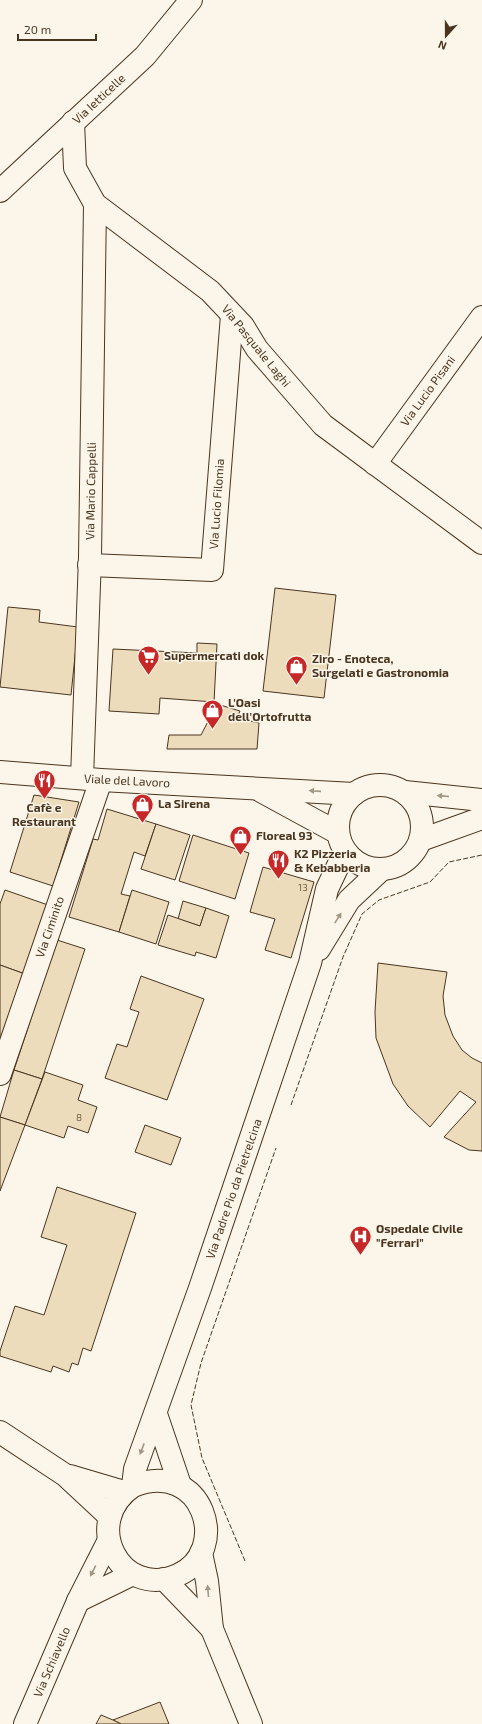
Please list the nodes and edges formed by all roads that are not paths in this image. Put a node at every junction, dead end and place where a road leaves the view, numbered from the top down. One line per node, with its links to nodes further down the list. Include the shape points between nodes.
1 (191, 0): 2 (street, Via Ietticelle, via 145,56)
2 (73, 122): 3 (street, Via Ietticelle); 4 (street, Via Pasquale Laghi, via 75,168)
3 (0, 191)
4 (95, 204): 5 (street, Via Pasquale Laghi, via 210,291); 9 (street, Via Mario Cappelli)
5 (232, 315): 7 (street, Via Pasquale Laghi, via 243,326 257,349 323,425); 9 (street, Via Lucio Filomia, via 212,570)
6 (482, 317): 7 (street, Via Lucio Pisani)
7 (374, 464): 8 (street, Via Pasquale Laghi)
8 (482, 543)
9 (90, 565): 11 (street, Via Mario Cappelli)
10 (0, 772): 11 (street, Viale del Lavoro)
11 (92, 779): 12 (street, Viale del Lavoro); 21 (street, Via Ciminito)
12 (255, 787): 14 (street, Viale del Lavoro, one-way to 12); 18 (street, Viale del Lavoro)
13 (405, 792): 14 (street, via 393,786 379,785 366,787); 15 (street, one-way to 13); 17 (street, via 415,802 421,814)
14 (354, 794): 18 (street, via 344,805 339,818)
15 (482, 800)
16 (482, 818): 17 (street)
17 (421, 840): 19 (street, via 415,852 406,861)
18 (342, 842): 19 (street, via 355,861 368,867); 20 (street, Via Padre Pio da Pietrelcina, via 327,889)
19 (382, 869): 20 (street, Via Padre Pio da Pietrelcina, one-way to 19, via 349,900)
20 (310, 963): 22 (street, Via Padre Pio da Pietrelcina)
21 (0, 1074)
22 (156, 1414): 25 (street); 26 (street, Via Padre Pio da Pietrelcina, one-way to 26)
23 (0, 1432): 24 (street)
24 (65, 1475): 26 (street); 27 (street)
25 (180, 1486): 26 (street, via 156,1480); 29 (street, via 192,1495 201,1508 206,1522 206,1538)
26 (128, 1489): 27 (street, via 112,1507)
27 (109, 1516): 28 (street)
28 (108, 1542): 30 (street, via 122,1566); 32 (street, Via Schiavello, one-way to 32)
29 (201, 1553): 31 (street, via 179,1574); 33 (street, one-way to 29)
30 (133, 1574): 31 (street); 32 (street)
31 (164, 1579): 33 (street)
32 (78, 1601): 34 (street, Via Schiavello)
33 (212, 1629): 35 (street)
34 (25, 1724)
35 (251, 1724)

